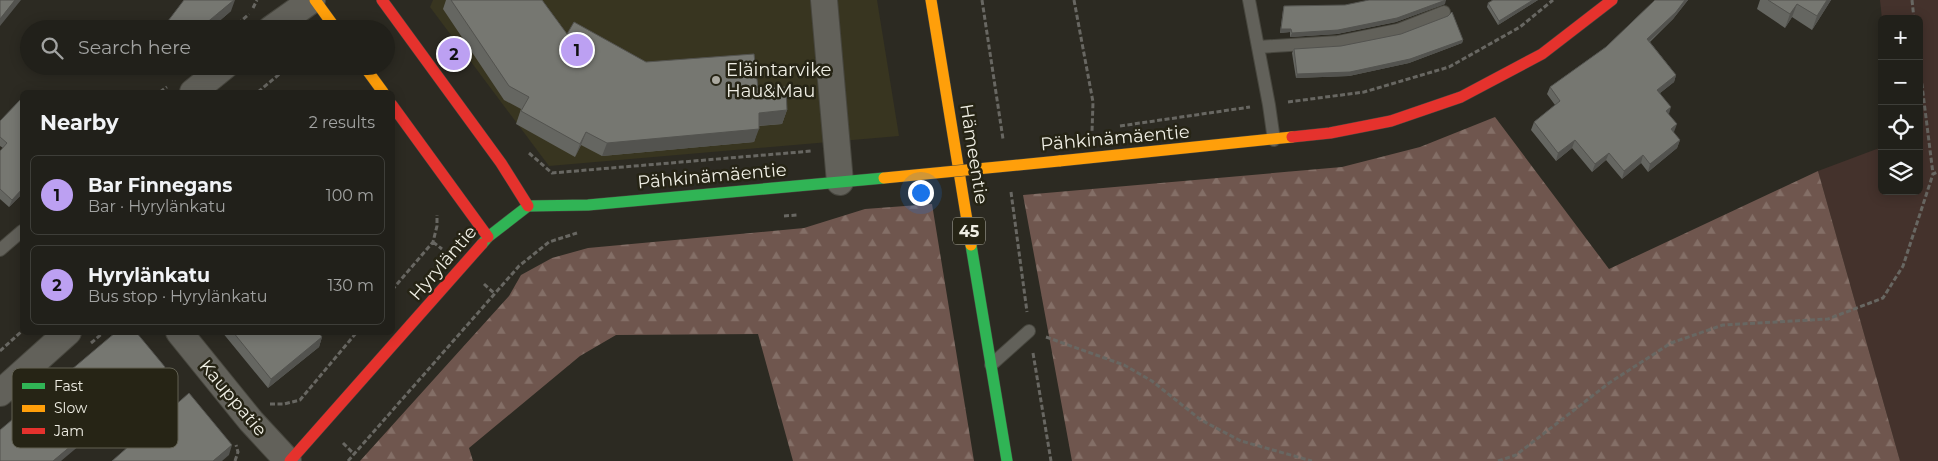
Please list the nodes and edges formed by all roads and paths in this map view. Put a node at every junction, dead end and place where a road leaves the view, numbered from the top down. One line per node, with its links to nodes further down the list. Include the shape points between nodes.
1 (314, 0): 15 (street); 16 (street)
2 (382, 0): 35 (street, via 501,163)
3 (824, 0): 33 (street)
4 (931, 0): 48 (street, Hämeentie / 45)
5 (982, 0): 30 (path)
6 (1074, 0): 28 (path, via 1093,102)
7 (1249, 0): 17 (lane)
8 (1554, 0): 25 (path, via 1520,27 1449,67 1364,92)
9 (1612, 0): 29 (street, Pähkinämäentie, via 1542,54 1461,97 1391,121)
10 (1912, 0): 13 (path)
11 (251, 12): 14 (path)
12 (1444, 12): 17 (lane, via 1398,30 1338,42)
13 (1914, 15)
14 (242, 20)
15 (284, 20)
16 (329, 20)
17 (1258, 47): 25 (lane)
18 (214, 75): 21 (street)
19 (278, 75): 22 (path)
20 (371, 75): 23 (street)
21 (195, 90)
22 (260, 90)
23 (382, 90)
24 (1923, 93): 32 (path)
25 (1270, 105): 27 (path); 29 (lane)
26 (395, 109): 40 (street)
27 (1117, 127)
28 (1092, 137)
29 (1274, 140): 33 (street, Pähkinämäentie, bridge)
30 (1004, 148)
31 (1938, 172): 32 (path)
32 (1933, 174): 59 (path, via 1903,266 1882,298 1828,319 1723,326 1671,343 1610,383 1516,455)
33 (840, 182): 35 (street, Pähkinämäentie, via 588,205)
34 (1010, 187): 42 (path)
35 (528, 206): 40 (street, Hyryläntie)
36 (802, 214): 37 (path)
37 (782, 216)
38 (586, 230): 55 (path, via 549,242 519,266)
39 (20, 233): 41 (lane)
40 (488, 237): 54 (street, Hyryläntie)
41 (0, 250)
42 (1029, 331): 48 (lane); 57 (path); 58 (path, via 1124,365 1152,381 1201,420 1241,440)
43 (20, 333): 47 (path)
44 (65, 335): 49 (street)
45 (181, 335): 52 (street, Kauppatie)
46 (354, 335): 52 (path, via 300,400 270,403)
47 (0, 351)
48 (991, 365): 56 (street, Hämeentie / 45)
49 (28, 368)
50 (12, 382): 51 (street)
51 (0, 393)
52 (251, 421): 53 (path, via 234,432 238,452); 54 (street, Kauppatie)
53 (235, 461)
54 (289, 461)
55 (348, 461)
56 (1007, 461)
57 (1051, 461)
58 (1312, 461)
59 (1498, 461)

